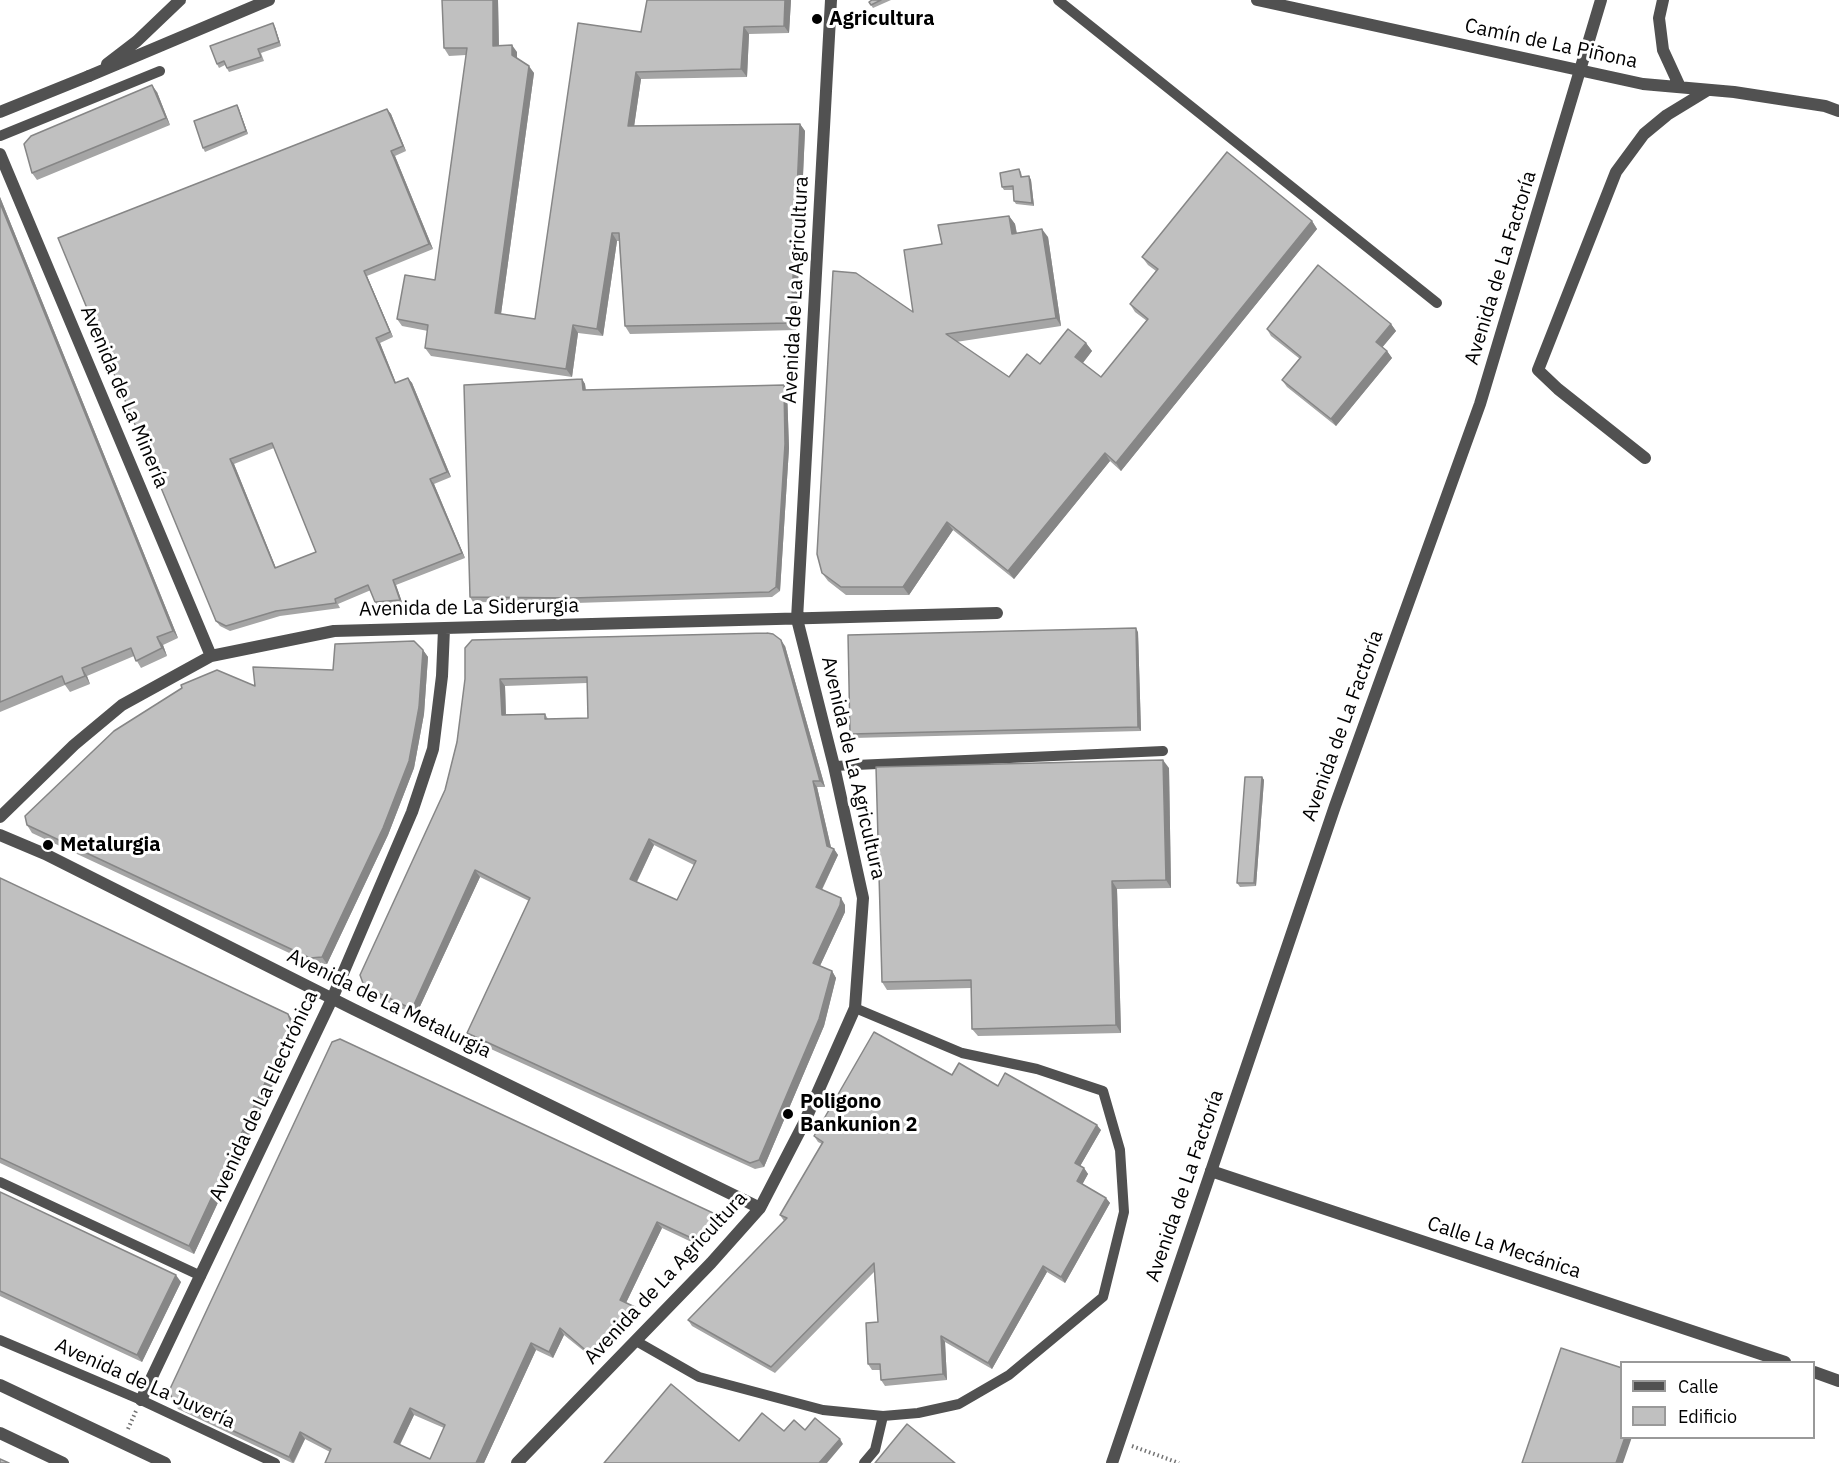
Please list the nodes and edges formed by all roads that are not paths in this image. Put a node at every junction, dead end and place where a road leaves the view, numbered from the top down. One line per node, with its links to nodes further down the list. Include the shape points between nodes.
1 (180, 0): 9 (street, via 137,41)
2 (269, 0): 9 (street)
3 (831, 0): 19 (street, Avenida de La Agricultura)
4 (1058, 0): 16 (lane)
5 (1257, 0): 10 (street, Camín de La Piñona, via 1643,84)
6 (1600, 0): 28 (street, Avenida de La Factoría, via 1480,404 1335,806)
7 (1663, 0): 10 (street, via 1659,18 1663,50)
8 (160, 71): 14 (lane)
9 (89, 76): 13 (street)
10 (1680, 87): 11 (street, Camín de La Piñona)
11 (1708, 90): 12 (street, Camín de La Piñona); 17 (street, via 1666,115 1644,134 1616,172 1538,370)
12 (1839, 111)
13 (0, 112)
14 (0, 136)
15 (0, 154): 21 (street, Avenida de La Minería)
16 (1437, 303)
17 (1645, 458)
18 (997, 613): 19 (street, Avenida de La Siderurgia)
19 (797, 619): 20 (street, Avenida de La Siderurgia); 23 (street, Avenida de La Agricultura)
20 (444, 630): 21 (street, Avenida de La Siderurgia, via 334,631); 26 (street, Avenida de La Electrónica, via 433,749 412,812)
21 (211, 656): 24 (street, Avenida de La Siderurgia, via 122,705)
22 (1163, 752): 23 (lane)
23 (834, 766): 27 (street, Avenida de La Agricultura, via 863,898)
24 (0, 817)
25 (0, 835): 26 (street, Avenida de La Metalurgia)
26 (332, 999): 30 (street, Avenida de La Metalurgia); 31 (street, Avenida de La Electrónica)
27 (855, 1008): 30 (street, Avenida de La Agricultura, via 804,1123); 39 (lane, via 962,1053 1037,1069 1103,1091 1120,1150 1124,1212 1103,1297 1093,1309 1009,1375 959,1404)
28 (1211, 1171): 34 (street, Calle La Mecánica); 46 (street, Avenida de La Factoría)
29 (0, 1182): 31 (lane)
30 (760, 1208): 33 (street, Avenida de La Agricultura)
31 (201, 1276): 38 (street, Avenida de La Electrónica)
32 (0, 1340): 38 (lane, Avenida de La Juvería)
33 (636, 1341): 39 (lane, via 699,1377 823,1410); 44 (street, Avenida de La Agricultura)
34 (1782, 1361)
35 (1815, 1372): 36 (street)
36 (1839, 1381)
37 (0, 1385): 42 (street)
38 (141, 1400): 43 (lane, Avenida de La Juvería)
39 (883, 1416): 45 (lane, via 875,1450)
40 (0, 1433): 41 (street)
41 (63, 1463)
42 (165, 1463)
43 (275, 1463)
44 (517, 1463)
45 (864, 1463)
46 (1112, 1463)

